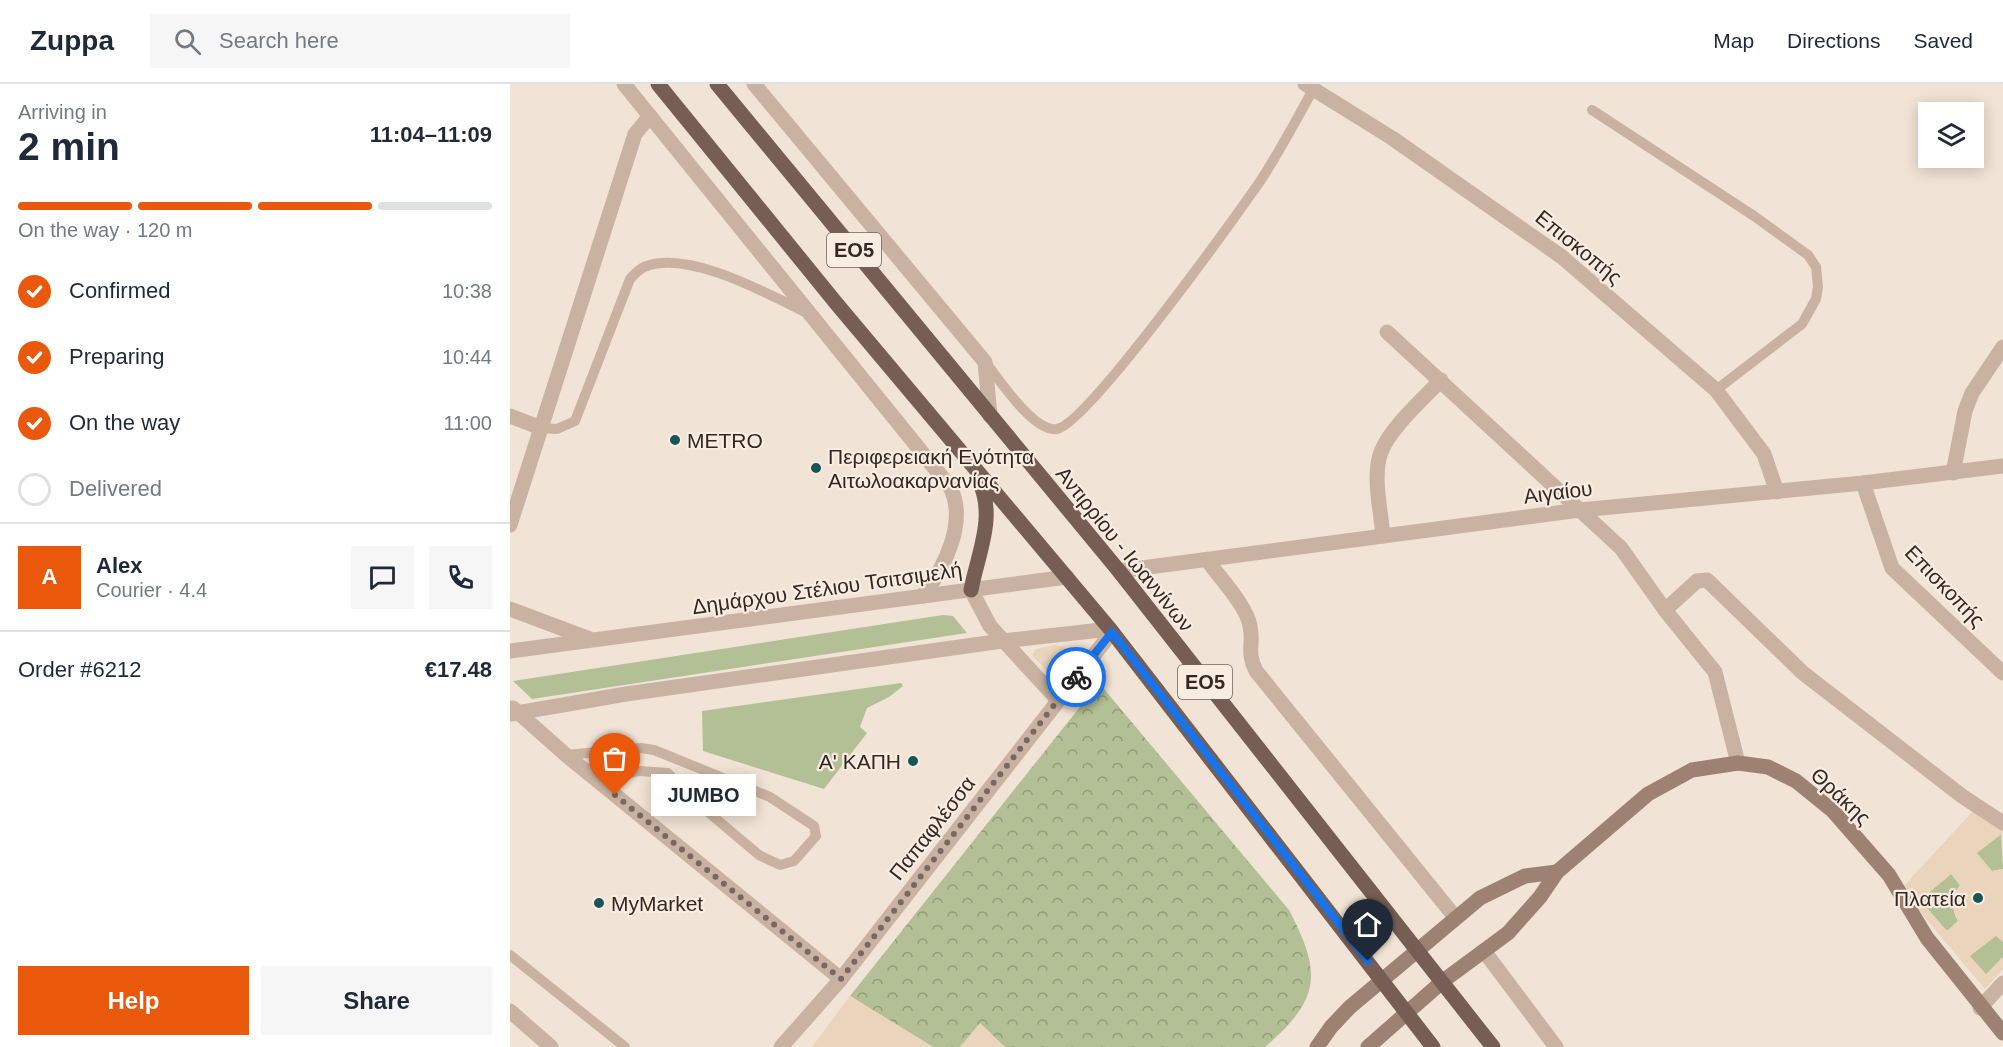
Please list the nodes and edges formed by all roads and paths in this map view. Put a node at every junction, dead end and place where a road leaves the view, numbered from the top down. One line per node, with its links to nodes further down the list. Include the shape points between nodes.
1 (624, 84): 7 (street)
2 (658, 84): 17 (main road, ΕΟ5)
3 (717, 84): 15 (main road, Αντιρρίου - Ιωαννίνων / ΕΟ5)
4 (754, 84): 11 (street)
5 (1310, 86): 11 (lane, via 1260,182 1116,375 1067,425 1056,430 1032,420); 13 (street, Επισκοπής, via 1450,177 1562,257)
6 (1592, 110): 13 (lane, via 1754,216 1808,255 1816,267 1816,299 1802,324)
7 (650, 116): 8 (street); 16 (street, via 635,134)
8 (813, 316): 16 (lane, via 727,274 663,264 643,267 630,279 578,416 557,429); 29 (street, via 954,495 956,519 951,543)
9 (1388, 332): 12 (street)
10 (2003, 347): 19 (street, via 1972,393)
11 (985, 362): 15 (street)
12 (1441, 380): 22 (street); 24 (street, via 1392,434 1381,452 1378,473)
13 (1716, 390): 21 (street, Επισκοπής, via 1764,454)
14 (510, 416): 16 (street)
15 (990, 416): 26 (main road, Αντιρρίου - Ιωαννίνων / ΕΟ5)
16 (541, 428): 23 (street)
17 (969, 463): 27 (main road, ΕΟ5); 28 (main road, via 983,488 987,519)
18 (2003, 466): 19 (street, Αιγαίου)
19 (1953, 473): 20 (street, Αιγαίου)
20 (1863, 483): 21 (street, Αιγαίου); 36 (street, Επισκοπής, via 1892,568)
21 (1777, 492): 22 (street, Αιγαίου)
22 (1580, 510): 24 (street, Αιγαίου); 31 (street, via 1621,548)
23 (510, 525)
24 (1383, 536): 25 (street, Αιγαίου)
25 (1207, 560): 26 (street, Αιγαίου); 44 (street, via 1245,613 1251,627 1250,660 1256,671)
26 (1119, 571): 45 (main road, Αντιρρίου - Ιωαννίνων / ΕΟ5)
27 (1067, 578): 28 (street, Δημάρχου Στέλιου Τσιτσιμελή); 32 (main road, ΕΟ5)
28 (971, 590): 29 (street, Δημάρχου Στέλιου Τσιτσιμελή); 34 (street, via 980,611)
29 (923, 596): 33 (street, Δημάρχου Στέλιου Τσιτσιμελή)
30 (510, 609): 33 (street, Δημάρχου Στέλιου Τσιτσιμελή)
31 (1665, 610): 40 (street, via 1715,672); 42 (street, via 1696,581 1707,580 1803,673)
32 (1111, 630): 34 (street); 37 (street, Παπαφλέσσα); 49 (main road, ΕΟ5)
33 (593, 640): 35 (street, Δημάρχου Στέλιου Τσιτσιμελή)
34 (1002, 641): 37 (street); 38 (street)
35 (510, 651)
36 (2003, 673)
37 (1058, 700): 48 (street, Παπαφλέσσα)
38 (513, 710): 39 (street)
39 (566, 755): 41 (street); 41 (lane, via 654,750 779,801 814,826 816,836 794,861 780,865 765,859 738,838 668,773 639,771)
40 (1738, 763): 43 (main road, Θράκης, via 1692,770 1648,794); 52 (main road, Θράκης, via 1768,767 1796,780 1833,811 1888,875 1927,939)
41 (597, 781): 48 (street)
42 (2003, 823)
43 (1557, 872): 44 (main road, via 1525,876 1480,898); 46 (main road, Θράκης, via 1521,920)
44 (1455, 917): 45 (main road)
45 (1416, 951): 49 (main road); 50 (main road, Αντιρρίου - Ιωαννίνων / ΕΟ5)
46 (1484, 951): 50 (main road, Θράκης); 63 (street)
47 (510, 955): 57 (lane)
48 (841, 979): 58 (street, Παπαφλέσσα)
49 (1383, 979): 54 (main road, ΕΟ5); 59 (main road, via 1331,1027)
50 (1443, 981): 54 (main road, Θράκης); 62 (main road, Αντιρρίου - Ιωαννίνων / ΕΟ5)
51 (2003, 983): 52 (street)
52 (1980, 1008): 55 (main road, Θράκης)
53 (510, 1011): 56 (street)
54 (1406, 1012): 60 (main road, Θράκης); 61 (main road, ΕΟ5)
55 (2003, 1033)
56 (551, 1047)
57 (625, 1047)
58 (782, 1047)
59 (1317, 1047)
60 (1368, 1047)
61 (1433, 1047)
62 (1493, 1047)
63 (1556, 1047)

